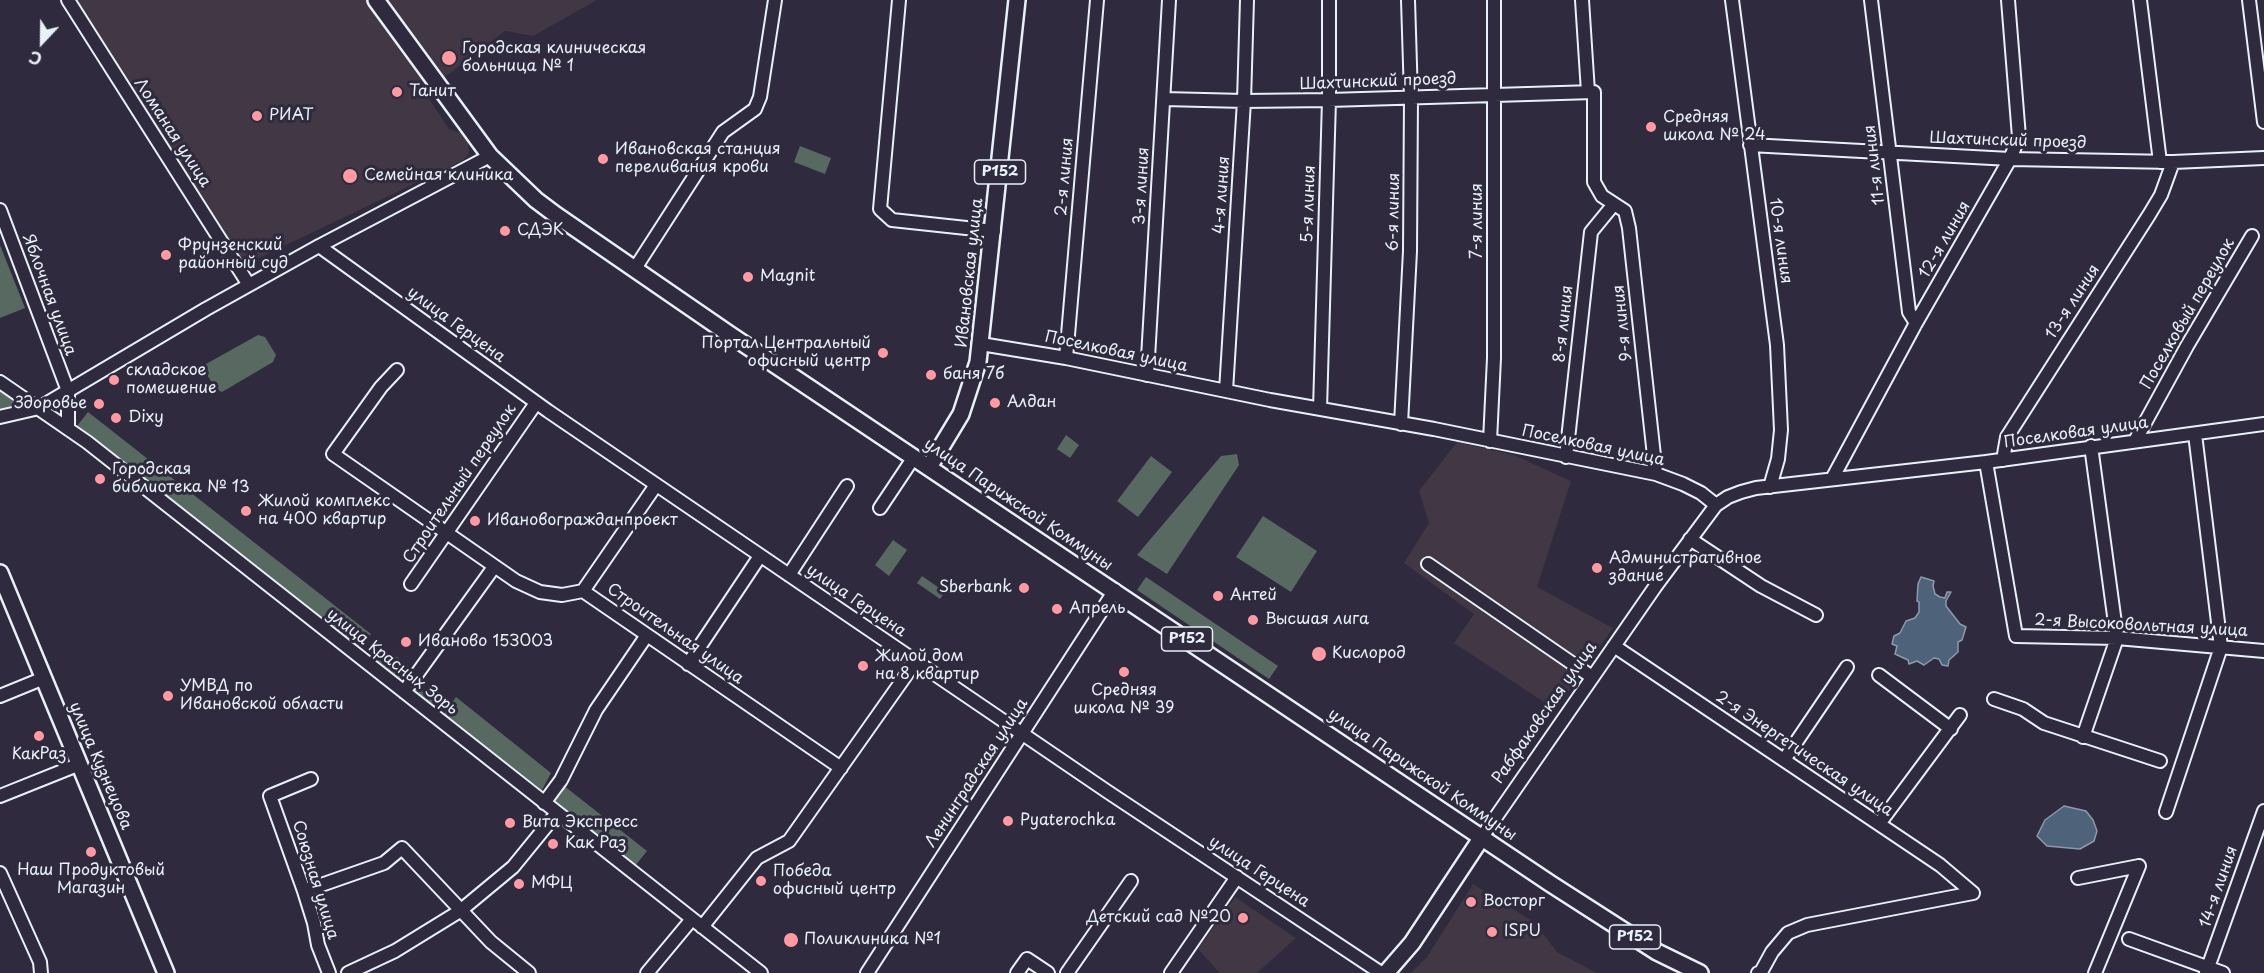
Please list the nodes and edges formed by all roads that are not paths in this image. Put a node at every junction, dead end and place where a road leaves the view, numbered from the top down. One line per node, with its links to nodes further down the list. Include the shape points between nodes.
1 (68, 0): 39 (street, Ломаная улица)
2 (376, 0): 28 (main road, улица Парижской Коммуны)
3 (775, 0): 38 (street, via 755,109 723,132)
4 (899, 0): 35 (street, via 880,209 892,219)
5 (1017, 0): 35 (main road, Ивановская улица / Р152)
6 (1097, 0): 42 (street, 2-я линия)
7 (1169, 0): 22 (street, 3-я линия)
8 (1247, 0): 24 (street, 4-я линия)
9 (1329, 0): 23 (street, 5-я линия)
10 (1408, 0): 21 (street, 6-я линия)
11 (1494, 0): 20 (street, 7-я линия)
12 (1582, 0): 19 (street)
13 (1732, 0): 26 (street, 10-я линия)
14 (1871, 0): 27 (street, 11-я линия)
15 (2008, 0): 30 (street, 12-я линия, via 2019,137)
16 (2140, 0): 31 (street)
17 (2249, 0): 18 (street)
18 (2260, 59): 25 (street)
19 (1591, 92): 20 (street, Шахтинский проезд); 33 (street, 9-я линия, via 1594,182 1602,196)
20 (1495, 95): 21 (street, Шахтинский проезд); 56 (street, 7-я линия)
21 (1412, 97): 23 (street, Шахтинский проезд); 52 (street, 6-я линия, via 1410,251)
22 (1164, 99): 24 (street, Шахтинский проезд); 44 (street, 3-я линия)
23 (1329, 100): 24 (street, Шахтинский проезд); 50 (street, 5-я линия)
24 (1244, 101): 47 (street, 4-я линия)
25 (2264, 122)
26 (1750, 144): 27 (street, Шахтинский проезд); 68 (street, 10-я линия, via 1777,345 1781,430)
27 (1890, 152): 30 (street, Шахтинский проезд); 40 (street, 11-я линия, via 1908,312)
28 (490, 156): 37 (street); 38 (main road, улица Парижской Коммуны, via 550,210)
29 (2264, 158): 32 (street, Шахтинский проезд)
30 (2010, 159): 31 (street, Шахтинский проезд); 40 (street, 12-я линия)
31 (2160, 162): 32 (street, Шахтинский проезд)
32 (2174, 162): 61 (street, 13-я линия, via 2149,215 2007,437)
33 (1614, 204): 60 (street, 8-я линия, via 1591,232); 64 (street, 9-я линия, via 1625,211 1629,228)
34 (0, 210): 46 (street, Яблочная улица)
35 (993, 231): 41 (main road, Ивановская улица / Р152)
36 (2252, 236): 57 (street, Поселковый переулок)
37 (319, 246): 39 (street); 48 (street, улица Герцена)
38 (634, 270): 59 (main road, улица Парижской Коммуны)
39 (249, 285): 46 (street)
40 (1916, 323): 65 (street, 12-я линия)
41 (981, 344): 42 (street, Поселковая улица); 63 (main road, Ивановская улица / Р152, via 961,414)
42 (1066, 358): 44 (street, Поселковая улица)
43 (397, 370): 71 (street, Строительная улица, via 333,454)
44 (1148, 375): 47 (street, Поселковая улица)
45 (0, 382): 49 (street, улица Красных Зорь)
46 (68, 390): 49 (street); 54 (street)
47 (1226, 391): 50 (street, Поселковая улица)
48 (536, 403): 66 (street, улица Герцена); 71 (street, Строительный переулок)
49 (39, 408): 51 (street); 54 (street, улица Красных Зорь)
50 (1320, 410): 52 (street, Поселковая улица)
51 (0, 417)
52 (1401, 424): 56 (street, Поселковая улица)
53 (2264, 424): 55 (street, Поселковая улица)
54 (68, 429): 93 (street, улица Красных Зорь)
55 (2195, 434): 57 (street, Поселковая улица); 85 (street)
56 (1490, 441): 60 (street, Поселковая улица)
57 (2135, 441): 58 (street, Поселковая улица)
58 (2091, 446): 61 (street, Поселковая улица); 83 (street)
59 (914, 457): 63 (main road, улица Парижской Коммуны); 70 (street)
60 (1566, 457): 64 (street, Поселковая улица)
61 (2003, 460): 62 (street, Поселковая улица)
62 (1986, 462): 65 (street, Поселковая улица); 83 (street, 2-я Высоковольтная улица, via 2016,636)
63 (929, 466): 79 (main road, улица Парижской Коммуны / Р152)
64 (1656, 474): 69 (street, Поселковая улица, via 1701,493)
65 (1832, 479): 68 (street, Поселковая улица)
66 (656, 485): 73 (street, улица Герцена); 80 (street)
67 (847, 486): 77 (street)
68 (1770, 487): 69 (street, Поселковая улица, via 1741,492)
69 (1716, 505): 72 (street, Рабфаковская улица)
70 (880, 508)
71 (446, 534): 75 (street, Строительная улица); 78 (street, Строительный переулок)
72 (1690, 539): 81 (street, via 1761,586); 84 (street, Рабфаковская улица)
73 (760, 556): 77 (street, улица Герцена); 88 (street)
74 (1428, 564): 91 (street)
75 (494, 567): 80 (street, Строительная улица, via 540,592 562,595); 93 (street)
76 (0, 573): 92 (main road, улица Кузнецова)
77 (789, 575): 87 (street, улица Герцена)
78 (411, 584)
79 (1114, 590): 98 (street, Ленинградская улица); 111 (main road, улица Парижской Коммуны / Р152)
80 (583, 591): 82 (street, Строительная улица)
81 (1815, 615)
82 (647, 635): 88 (street, Строительная улица); 106 (street, via 596,710 561,780)
83 (2117, 638): 85 (street, 2-я Высоковольтная улица); 99 (street)
84 (1614, 646): 91 (street, Рабфаковская улица); 100 (street, 2-я Энергетическая улица)
85 (2221, 647): 86 (street, 2-я Высоковольтная улица); 107 (street)
86 (2264, 651)
87 (916, 661): 98 (street, улица Герцена); 103 (street)
88 (688, 664): 103 (street, Строительная улица)
89 (1846, 667): 100 (street)
90 (1879, 675): 97 (street)
91 (1592, 677): 111 (street, Рабфаковская улица)
92 (44, 678): 94 (street); 102 (main road, улица Кузнецова)
93 (404, 692): 106 (street, улица Красных Зорь)
94 (0, 696)
95 (1994, 699): 99 (street)
96 (1960, 715): 97 (street)
97 (1951, 729): 110 (street)
98 (1022, 734): 114 (street, улица Герцена); 129 (street, Ленинградская улица)
99 (2083, 737): 101 (street)
100 (1784, 760): 110 (street, 2-я Энергетическая улица)
101 (2160, 761)
102 (80, 764): 105 (street); 123 (main road, улица Кузнецова)
103 (840, 768): 119 (street, via 789,841 758,858)
104 (311, 779): 117 (street, Союзная улица, via 270,796)
105 (0, 796)
106 (544, 803): 109 (street, улица Красных Зорь)
107 (2166, 812)
108 (2264, 812): 112 (street, 14-я линия)
109 (556, 813): 118 (street, via 513,867); 119 (street, улица Красных Зорь)
110 (1879, 824): 137 (street, 2-я Энергетическая улица, via 1940,865 1973,893 1807,925 1788,933)
111 (1482, 837): 135 (main road, Рабфаковская улица, via 1412,943); 136 (main road, улица Парижской Коммуны / Р152, via 1657,952)
112 (2259, 839): 121 (street, 14-я линия)
113 (0, 873): 122 (street, via 40,962)
114 (1238, 877): 133 (street); 134 (street, улица Герцена)
115 (2078, 878): 138 (street, via 2139,866)
116 (1131, 881): 132 (street)
117 (304, 891): 118 (street, via 384,863 402,848); 124 (street, Союзная улица)
118 (460, 911): 125 (street, via 395,951); 126 (street)
119 (697, 923): 127 (street); 128 (street, улица Красных Зорь)
120 (2129, 939): 121 (street)
121 (2207, 971): 139 (street)
122 (41, 973)
123 (166, 973)
124 (329, 973)
125 (348, 973)
126 (529, 973)
127 (648, 973)
128 (761, 973)
129 (867, 973)
130 (1017, 973): 131 (street, via 1027,959)
131 (1048, 973)
132 (1067, 973)
133 (1171, 973)
134 (1381, 973)
135 (1386, 973)
136 (1700, 973)
137 (1760, 973)
138 (2096, 973)
139 (2223, 973)

